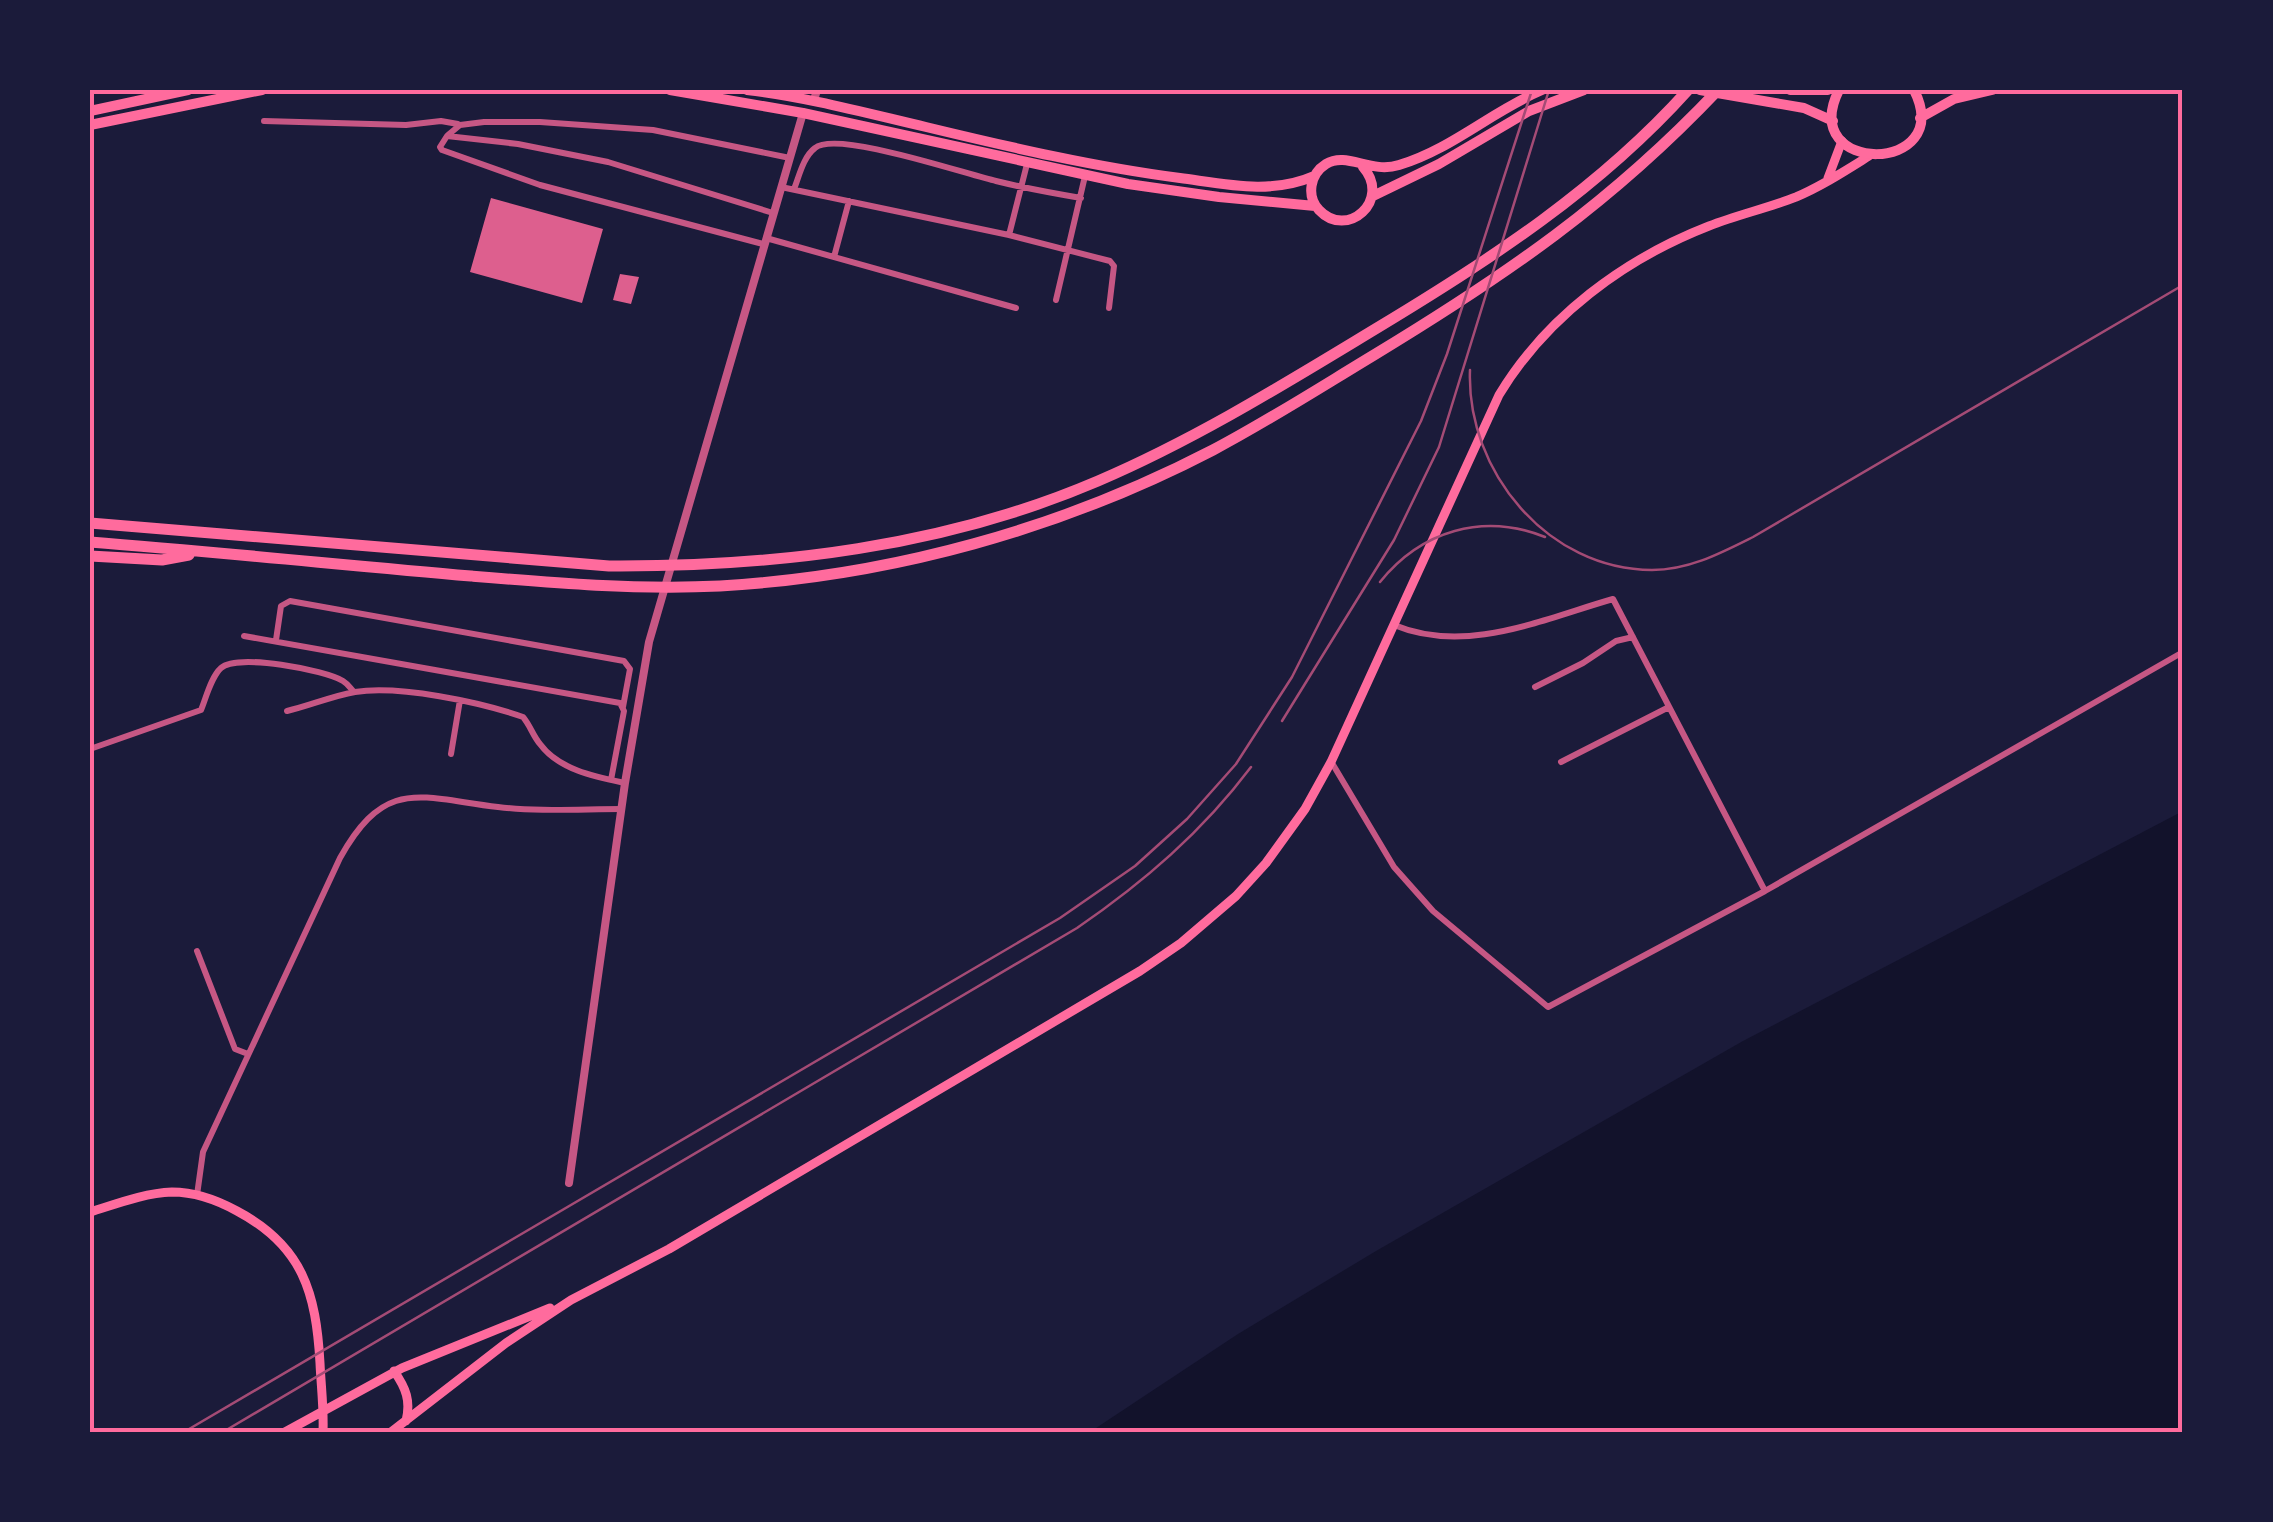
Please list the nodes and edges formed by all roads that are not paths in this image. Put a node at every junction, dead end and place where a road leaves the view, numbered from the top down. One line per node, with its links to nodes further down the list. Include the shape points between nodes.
1 (188, 90): 16 (highway)
2 (262, 90): 22 (highway)
3 (670, 90): 17 (highway)
4 (747, 90): 15 (highway)
5 (1542, 90): 28 (highway, via 1416,159)
6 (1584, 90): 35 (highway, via 1518,116)
7 (1688, 90): 47 (highway, via 1574,198 1519,240 1226,418 1096,482 952,529 798,559 609,566)
8 (1700, 90): 20 (highway, via 1804,108)
9 (1718, 90): 49 (highway, via 1608,195 1458,304 1214,450 1066,515 994,538 870,568 653,588)
10 (1790, 90): 11 (highway)
11 (1828, 90)
12 (1839, 90): 20 (highway)
13 (1914, 90): 18 (highway)
14 (1992, 90): 18 (highway, via 1954,99)
15 (811, 95): 30 (highway, via 958,135 1156,175 1269,188)
16 (90, 111)
17 (803, 112): 26 (street); 27 (highway)
18 (1920, 118): 25 (highway, via 1908,143)
19 (264, 120): 21 (street)
20 (1833, 121): 24 (highway)
21 (460, 124): 23 (street); 26 (street, via 653,130)
22 (90, 125)
23 (447, 136): 39 (street, via 608,162); 41 (street, via 442,150 540,185)
24 (1842, 141): 25 (highway); 31 (main road)
25 (1869, 156): 31 (main road)
26 (790, 158): 32 (street)
27 (1026, 164): 29 (highway); 33 (street)
28 (1363, 167): 30 (highway, via 1342,159); 35 (highway)
29 (1085, 176): 36 (street); 38 (highway)
30 (1314, 176): 38 (highway)
31 (1823, 184): 51 (main road, via 1708,226 1640,260 1553,324 1498,395)
32 (781, 187): 34 (street); 39 (street)
33 (1020, 187): 34 (street, via 901,154 825,144 807,158); 36 (street); 40 (street)
34 (794, 189): 37 (street)
35 (1372, 196): 38 (highway, via 1363,212 1345,220)
36 (1081, 198): 42 (street)
37 (850, 202): 40 (street); 43 (street)
38 (1316, 206)
39 (774, 213): 41 (street)
40 (1009, 235): 42 (street)
41 (764, 241): 43 (street); 67 (street, via 650,642)
42 (1066, 248): 44 (street); 46 (street, via 1113,263)
43 (834, 257): 45 (street)
44 (1056, 300)
45 (1016, 308)
46 (1109, 308)
47 (90, 522)
48 (90, 542): 49 (highway)
49 (198, 552): 50 (highway, via 175,560)
50 (90, 556)
51 (1393, 625): 53 (street, via 1442,637 1477,636 1613,599); 64 (main road)
52 (244, 636): 54 (street)
53 (1632, 637): 56 (street); 60 (street)
54 (276, 640): 59 (street); 59 (street, via 282,606 290,601 624,661 630,669)
55 (2183, 652): 69 (street)
56 (1535, 688)
57 (354, 692): 58 (street); 61 (street); 62 (street, via 346,682 297,668 230,663 218,670 201,710)
58 (460, 700): 63 (street); 66 (street, via 523,717 556,760)
59 (623, 706): 66 (street)
60 (1669, 707): 65 (street); 69 (street)
61 (287, 710)
62 (90, 749)
63 (451, 754)
64 (1331, 762): 69 (street, via 1377,842 1432,911 1548,1007); 75 (main road, via 1266,864 1202,928 1159,959 669,1249)
65 (1561, 762)
66 (611, 780): 67 (street)
67 (625, 783): 68 (street)
68 (622, 809): 71 (street, via 500,808 424,795 387,804 369,816 340,858); 72 (street)
69 (1765, 891)
70 (196, 951): 71 (street, via 235,1049)
71 (248, 1054): 73 (street, via 203,1152)
72 (568, 1182)
73 (197, 1195): 74 (main road, via 171,1192); 78 (main road, via 279,1238 298,1264 312,1292)
74 (90, 1212)
75 (571, 1300): 76 (main road); 77 (main road)
76 (394, 1371): 77 (main road, via 410,1405); 79 (main road)
77 (406, 1421): 80 (main road)
78 (323, 1428)
79 (285, 1432)
80 (390, 1432)

